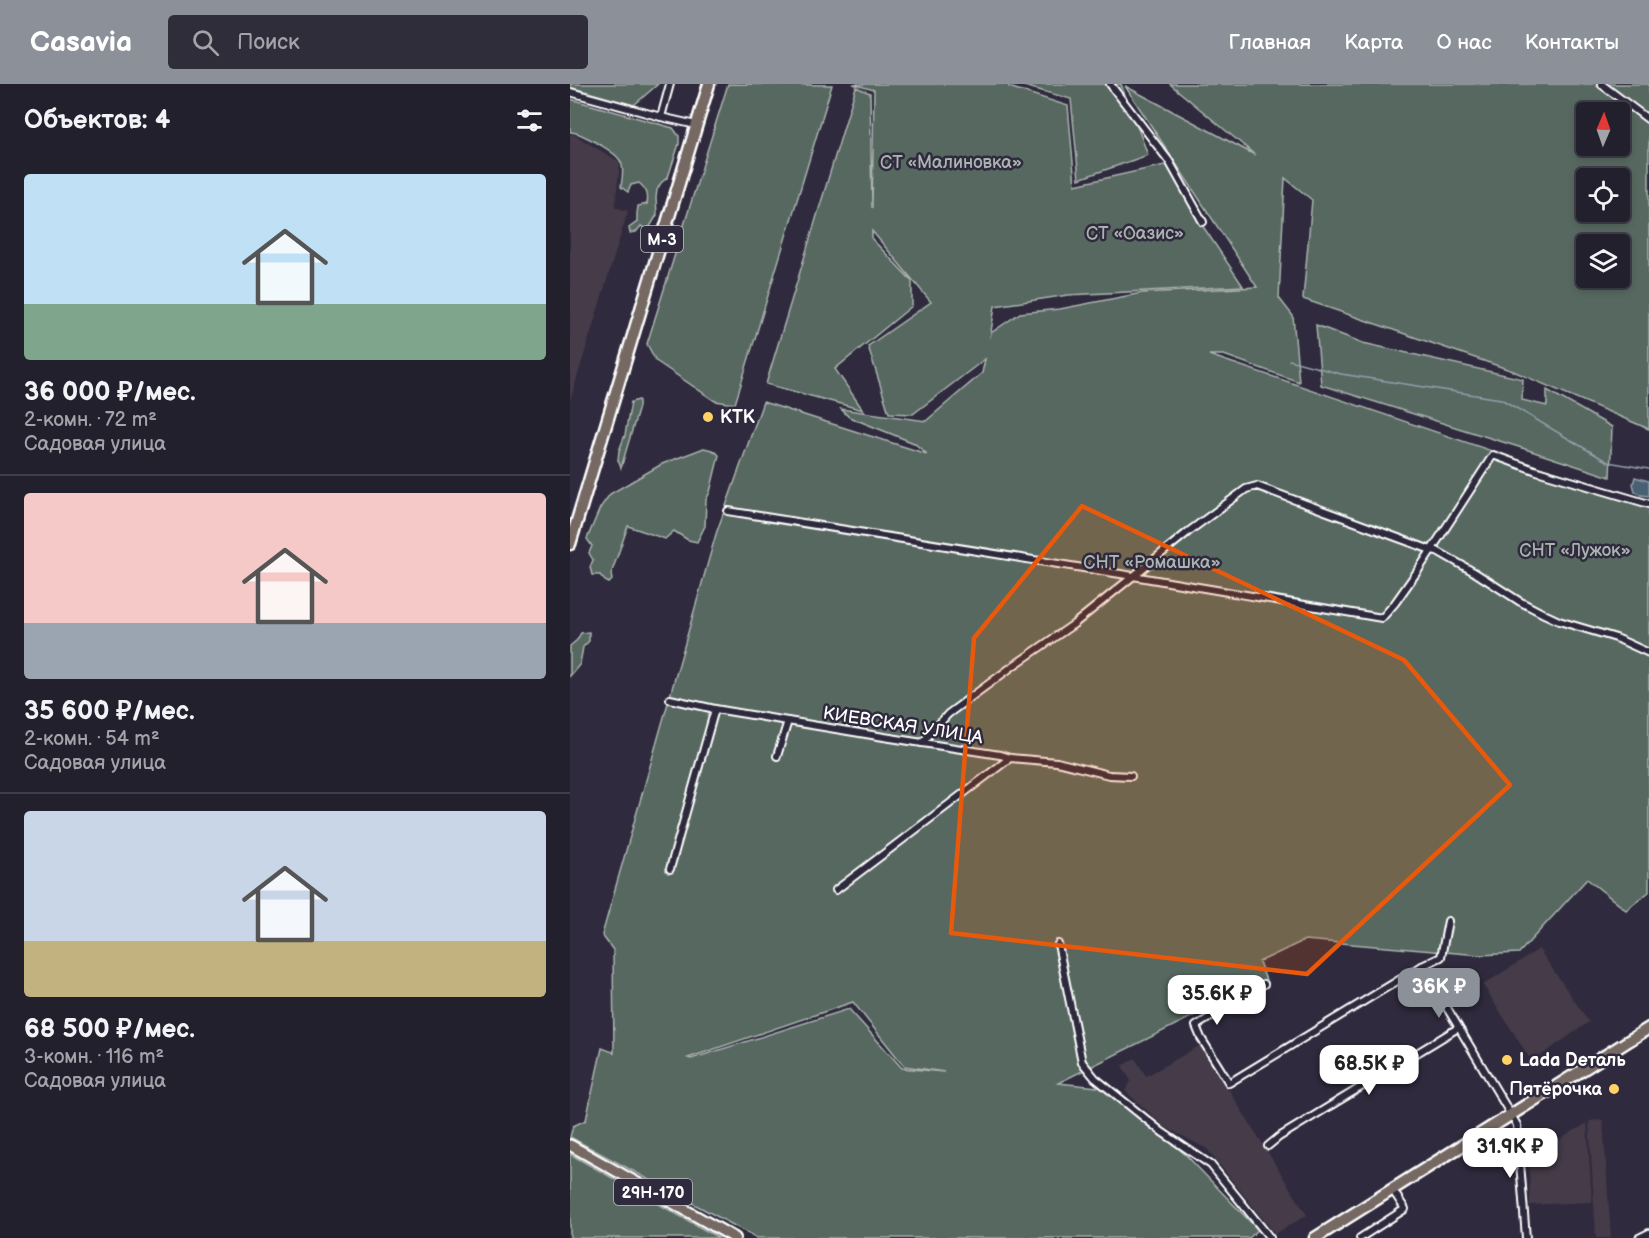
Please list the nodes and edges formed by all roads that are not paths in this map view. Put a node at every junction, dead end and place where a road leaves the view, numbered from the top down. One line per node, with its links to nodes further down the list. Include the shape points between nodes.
1 (670, 84): 6 (street)
2 (709, 84): 8 (highway, М-3)
3 (1110, 84): 9 (street, via 1169,161)
4 (1601, 84): 7 (street)
5 (570, 92): 6 (street)
6 (662, 117): 8 (street)
7 (1649, 120)
8 (696, 125): 12 (highway, М-3)
9 (1203, 222)
10 (1649, 504): 13 (street, via 1493,455)
11 (728, 511): 14 (street)
12 (570, 544)
13 (1431, 550): 14 (street, via 1382,618); 14 (street, via 1257,486 1246,489); 15 (street, via 1558,621 1616,638)
14 (1133, 576): 19 (street, via 1074,624 948,714)
15 (1649, 653)
16 (670, 699): 17 (street, КИЕВСКАЯ УЛИЦА)
17 (715, 709): 18 (street, КИЕВСКАЯ УЛИЦА); 23 (street)
18 (788, 721): 19 (street, КИЕВСКАЯ УЛИЦА); 20 (street)
19 (922, 743): 21 (street, КИЕВСКАЯ УЛИЦА)
20 (777, 756)
21 (1010, 758): 22 (street, КИЕВСКАЯ УЛИЦА); 24 (street)
22 (1131, 776)
23 (670, 869)
24 (836, 890)
25 (1448, 921): 27 (street, via 1442,957)
26 (1058, 944): 37 (street, via 1082,1062 1095,1078 1210,1165)
27 (1422, 966): 28 (street, via 1228,1083 1196,1026); 29 (street)
28 (1264, 984)
29 (1458, 1028): 31 (street); 33 (street)
30 (1649, 1028): 31 (highway)
31 (1512, 1115): 34 (highway); 40 (street, via 1518,1125)
32 (570, 1145): 36 (main road, 29Н-170)
33 (1268, 1146)
34 (1392, 1189): 38 (highway); 39 (street, via 1405,1209)
35 (1649, 1233): 41 (street)
36 (735, 1238)
37 (1270, 1238)
38 (1315, 1238)
39 (1360, 1238)
40 (1526, 1238)
41 (1639, 1238)

